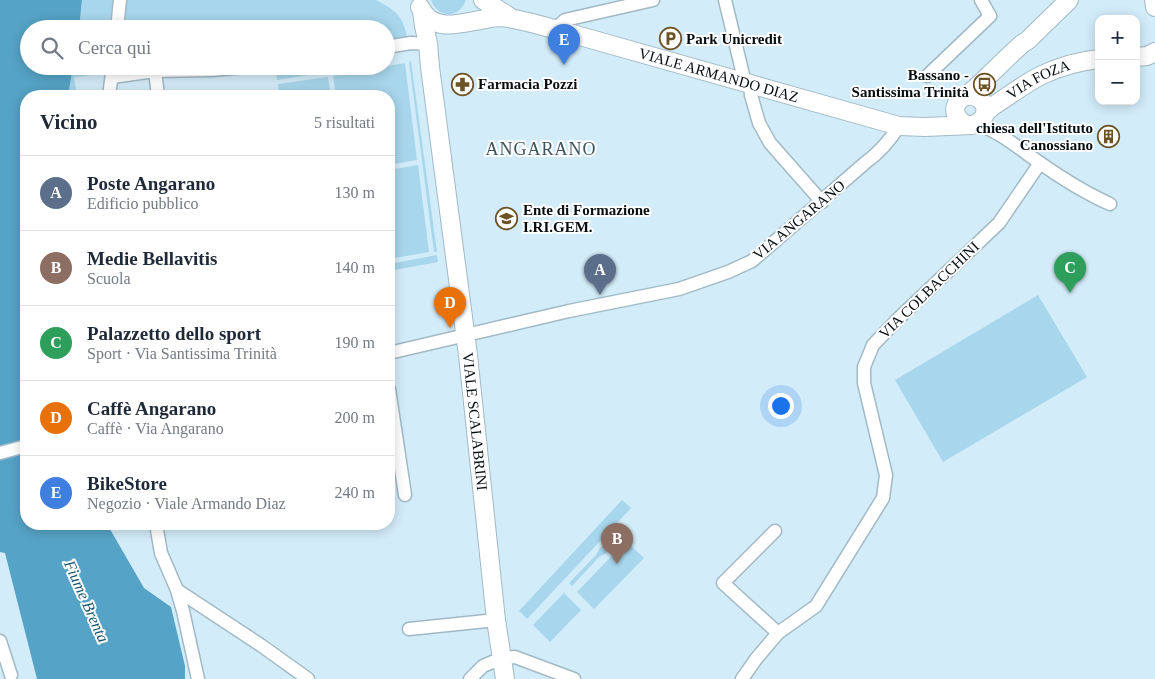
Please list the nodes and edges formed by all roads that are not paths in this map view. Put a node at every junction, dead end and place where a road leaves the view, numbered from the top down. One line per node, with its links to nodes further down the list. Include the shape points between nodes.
1 (120, 0): 12 (street)
2 (477, 0): 13 (street, via 470,15)
3 (483, 0): 11 (street, VIALE ARMANDO DIAZ)
4 (653, 0): 14 (street, via 565,20)
5 (725, 0): 25 (street)
6 (981, 0): 24 (street, via 990,16)
7 (1069, 0): 28 (street, VIALE ARMANDO DIAZ)
8 (1154, 0): 10 (street)
9 (420, 6): 13 (street, via 432,20); 15 (street, VIALE SCALABRINI)
10 (1155, 7)
11 (513, 18): 13 (street, VIALE ARMANDO DIAZ); 14 (street, VIALE ARMANDO DIAZ)
12 (118, 20)
13 (448, 24): 15 (street, via 432,34)
14 (555, 29): 25 (street, VIALE ARMANDO DIAZ)
15 (428, 43): 16 (street); 35 (street, VIALE SCALABRINI)
16 (395, 46)
17 (1155, 52): 18 (street)
18 (1140, 57)
19 (1140, 58): 21 (street)
20 (1095, 60): 29 (street, VIA FOZA, via 1042,75 998,103)
21 (1155, 60)
22 (112, 75): 26 (street)
23 (155, 75): 27 (street)
24 (928, 76)
25 (748, 84): 30 (street, VIALE ARMANDO DIAZ); 33 (street, via 759,123 770,143)
26 (110, 90)
27 (157, 90)
28 (961, 101): 29 (street, via 956,111 959,120); 29 (street, via 976,96 980,99 986,107); 31 (street, VIALE ARMANDO DIAZ, via 936,123)
29 (982, 121): 31 (street, VIALE ARMANDO DIAZ); 32 (street)
30 (899, 126): 31 (street, VIALE ARMANDO DIAZ); 33 (street, VIA ANGARANO, via 879,152)
31 (924, 127)
32 (1040, 163): 34 (street); 46 (street, VIA COLBACCHINI, via 999,223 874,346 864,367 864,383 886,474 883,498 816,606)
33 (822, 202): 35 (street, VIA ANGARANO, via 752,261 728,272 679,289)
34 (1110, 204)
35 (465, 335): 36 (street, VIA ANGARANO); 44 (street, VIALE SCALABRINI)
36 (395, 351)
37 (395, 429): 40 (street)
38 (20, 447): 39 (street)
39 (0, 452)
40 (405, 495)
41 (157, 530): 43 (street, via 159,553)
42 (775, 531): 46 (street, via 723,583)
43 (177, 590): 50 (street); 51 (street)
44 (496, 620): 45 (street); 48 (street, VIALE SCALABRINI)
45 (410, 629)
46 (778, 633): 55 (street, VIA COLBACCHINI)
47 (0, 641): 49 (street)
48 (502, 658): 52 (street, via 483,666); 53 (street, VIALE SCALABRINI); 54 (street, via 515,657)
49 (10, 675)
50 (198, 679)
51 (308, 679)
52 (470, 679)
53 (505, 679)
54 (574, 679)
55 (742, 679)

